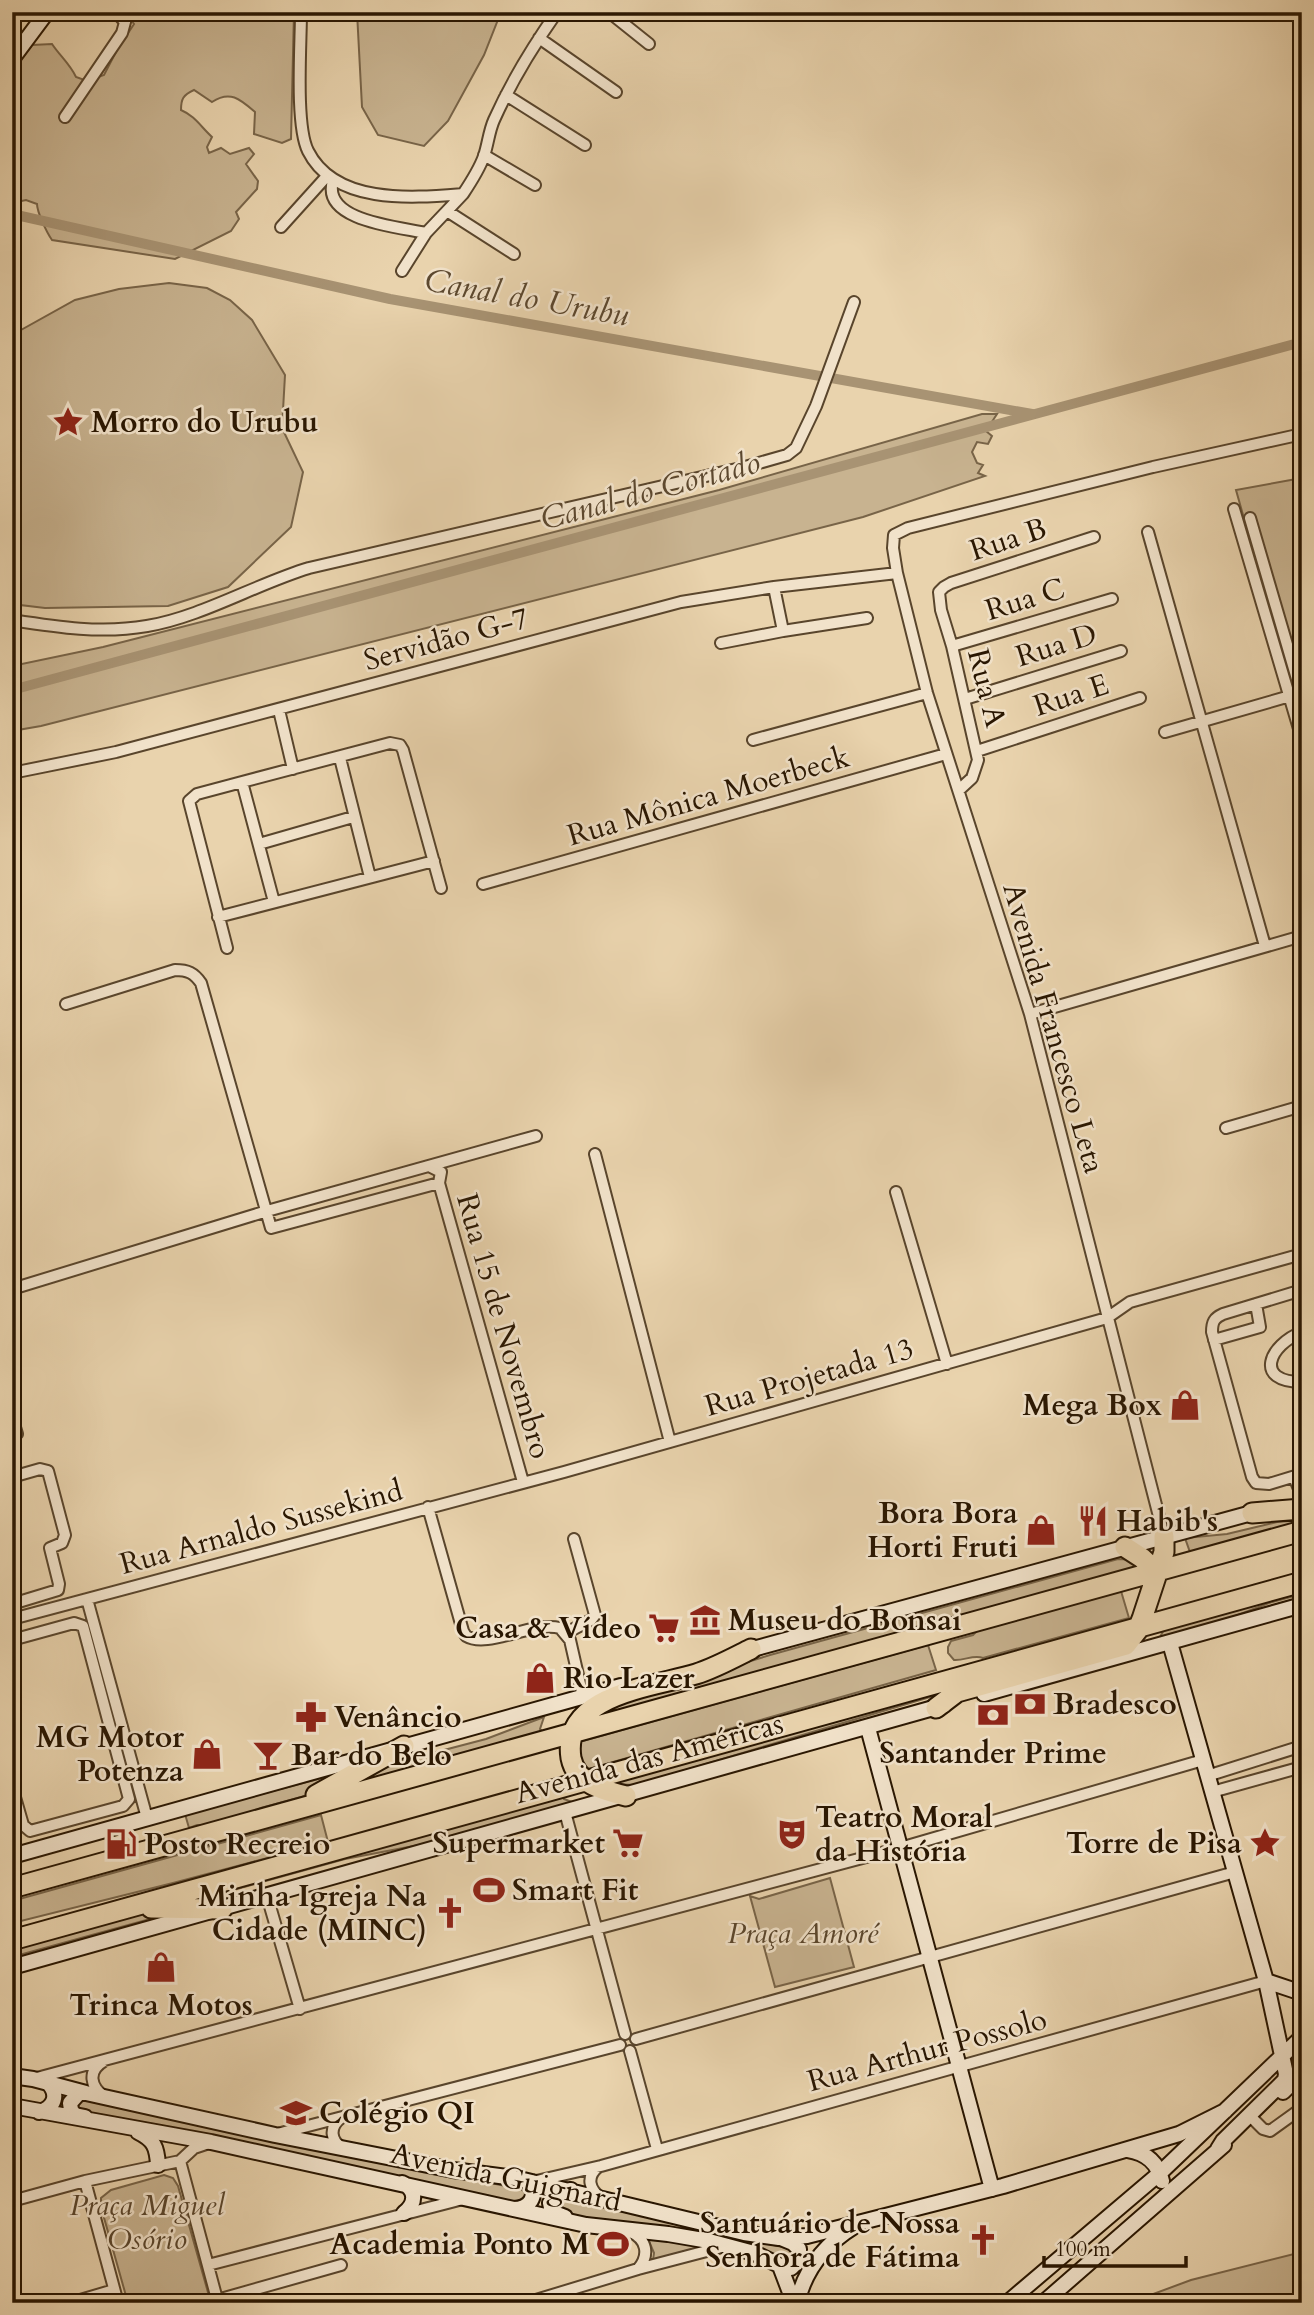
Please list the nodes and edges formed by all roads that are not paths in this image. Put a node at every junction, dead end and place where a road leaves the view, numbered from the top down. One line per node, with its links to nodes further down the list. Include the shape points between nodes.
1 (47, 12): 8 (main road)
2 (116, 12): 11 (street, via 125,22 122,33)
3 (301, 12): 14 (street, via 303,133 308,151)
4 (556, 12): 6 (street)
5 (609, 12): 7 (street)
6 (539, 38): 9 (street); 10 (street)
7 (649, 44)
8 (12, 59)
9 (616, 92)
10 (506, 95): 12 (street); 13 (street)
11 (65, 117)
12 (585, 145)
13 (484, 155): 15 (street); 16 (street)
14 (330, 178): 16 (street, via 361,191 393,196); 18 (street); 19 (street, via 333,199 345,211)
15 (535, 185)
16 (463, 194): 17 (street)
17 (447, 211): 19 (street); 20 (street)
18 (281, 228)
19 (426, 233): 21 (street)
20 (514, 254)
21 (402, 271)
22 (854, 302): 33 (street, via 816,406 796,448 787,455 309,568 147,626 74,629)
23 (1302, 434): 28 (street, Avenida Francesco Leta, via 908,528 892,541)
24 (1234, 509): 39 (street)
25 (1250, 518): 39 (street)
26 (1148, 532): 43 (street)
27 (1094, 537): 30 (street, Rua B, via 951,583)
28 (897, 573): 29 (street, Servidão G-7); 38 (street, Avenida Francesco Leta)
29 (774, 587): 34 (street); 42 (street, Servidão G-7, via 681,602)
30 (939, 592): 36 (street, Rua A)
31 (1112, 599): 36 (street, Rua C)
32 (867, 618): 34 (street)
33 (12, 620)
34 (783, 631): 35 (street)
35 (721, 643)
36 (952, 646): 41 (street, Rua A)
37 (1121, 651): 41 (street, Rua D)
38 (927, 693): 46 (street); 48 (street, Avenida Francesco Leta)
39 (1299, 695): 43 (street); 45 (street)
40 (1140, 698): 47 (street, Rua E)
41 (965, 699): 47 (street, Rua A)
42 (279, 710): 50 (street); 51 (street, Servidão G-7)
43 (1202, 722): 44 (street); 63 (street)
44 (1166, 732)
45 (1302, 739)
46 (753, 740)
47 (977, 751): 53 (street, Rua A, via 976,770)
48 (946, 754): 53 (street, Avenida Francesco Leta); 58 (street, Rua Mônica Moerbeck)
49 (340, 758): 50 (street); 54 (street); 56 (street, via 390,743 400,746)
50 (293, 769): 52 (street)
51 (12, 773)
52 (242, 782): 55 (street); 61 (street, via 197,794 189,801)
53 (959, 790): 66 (street, Avenida Francesco Leta)
54 (354, 817): 55 (street); 57 (street)
55 (259, 844): 60 (street)
56 (434, 861): 57 (street); 59 (street)
57 (370, 877): 60 (street)
58 (483, 884)
59 (441, 888)
60 (274, 902): 61 (street)
61 (218, 917): 64 (street)
62 (1302, 936): 63 (street)
63 (1265, 946): 66 (street)
64 (226, 948)
65 (66, 1004): 74 (street, via 175,970 195,974)
66 (1030, 1014): 79 (street, Avenida Francesco Leta)
67 (1302, 1106): 68 (street)
68 (1226, 1128)
69 (536, 1136): 71 (street)
70 (595, 1154): 86 (street)
71 (429, 1166): 72 (street, Rua 15 de Novembro, via 441,1172); 74 (street)
72 (439, 1183): 74 (street, via 271,1228); 89 (street, Rua 15 de Novembro)
73 (896, 1192): 82 (street)
74 (267, 1211): 76 (street)
75 (1302, 1254): 79 (street, Rua Projetada 13, via 1130,1302)
76 (12, 1289)
77 (1302, 1290): 78 (street)
78 (1256, 1304): 81 (street, via 1216,1317); 81 (street, via 1260,1327)
79 (1107, 1318): 82 (street, Rua Projetada 13); 95 (street, Avenida Francesco Leta)
80 (1302, 1332): 83 (street, via 1281,1343 1270,1362 1277,1377)
81 (1214, 1340): 87 (street, via 1252,1478 1262,1485)
82 (947, 1364): 86 (street, Rua Projetada 13)
83 (1302, 1382)
84 (12, 1417): 85 (street)
85 (17, 1434)
86 (670, 1442): 89 (street, Rua Projetada 13)
87 (1298, 1476): 90 (street)
88 (12, 1477): 100 (street, via 45,1469 51,1475 65,1535 62,1543 50,1548 60,1588)
89 (523, 1482): 91 (street, Rua Arnaldo Sussekind)
90 (1302, 1498): 93 (main road)
91 (429, 1507): 101 (street, Rua Arnaldo Sussekind); 107 (street, via 466,1636 479,1640 550,1626)
92 (1302, 1509): 93 (highway)
93 (1252, 1513): 95 (main road)
94 (1302, 1531): 98 (highway, Avenida das Américas)
95 (1164, 1536): 97 (main road); 98 (highway)
96 (574, 1539): 107 (street, via 595,1615)
97 (1125, 1547): 98 (highway); 110 (main road)
98 (1157, 1572): 106 (highway); 114 (highway, Avenida das Américas)
99 (1302, 1583): 106 (highway, Avenida das Américas)
100 (47, 1594): 102 (street); 104 (street)
101 (87, 1599): 104 (street, Rua Arnaldo Sussekind); 128 (street)
102 (12, 1604)
103 (1302, 1605): 109 (main road, Avenida das Américas)
104 (50, 1608): 105 (street, Rua Arnaldo Sussekind)
105 (12, 1619)
106 (1139, 1627): 112 (highway, via 1126,1644 957,1692); 121 (highway, Avenida das Américas)
107 (566, 1633): 111 (street)
108 (13, 1637): 123 (street, via 74,1623 82,1626 129,1799 123,1806 30,1830 23,1825)
109 (1170, 1643): 112 (main road, Avenida das Américas); 117 (main road)
110 (751, 1649): 111 (main road); 114 (highway, via 699,1673 607,1699 583,1717)
111 (583, 1697): 115 (main road)
112 (936, 1708): 113 (main road, Avenida das Américas)
113 (868, 1728): 125 (main road, Avenida das Américas); 129 (main road)
114 (574, 1733): 121 (highway, via 573,1764); 126 (highway, Avenida das Américas)
115 (404, 1746): 126 (highway); 128 (main road)
116 (1302, 1746): 118 (street)
117 (1203, 1760): 120 (main road); 129 (street)
118 (1247, 1764): 120 (street); 122 (street, via 1243,1774)
119 (1302, 1767): 122 (street)
120 (1207, 1776): 124 (main road)
121 (586, 1781): 125 (highway); 134 (highway, Avenida das Américas)
122 (1248, 1781): 124 (street)
123 (12, 1787)
124 (1212, 1792): 131 (main road)
125 (626, 1796): 127 (main road, Avenida das Américas)
126 (288, 1810): 132 (highway, Avenida das Américas)
127 (565, 1812): 133 (main road, Avenida das Américas); 136 (street)
128 (147, 1818): 130 (main road)
129 (900, 1848): 136 (street); 138 (main road)
130 (12, 1855)
131 (1235, 1872): 138 (street); 140 (main road)
132 (12, 1888)
133 (267, 1896): 135 (main road, Avenida das Américas); 142 (street)
134 (129, 1908): 135 (highway); 137 (highway, Avenida das Américas)
135 (222, 1909): 139 (main road, Avenida das Américas)
136 (597, 1928): 142 (street); 144 (street)
137 (12, 1940)
138 (929, 1958): 144 (street); 147 (main road)
139 (12, 1967)
140 (1266, 1981): 141 (main road); 145 (main road); 147 (street, Rua Arthur Possolo)
141 (1302, 1993)
142 (300, 2009): 146 (street)
143 (1302, 2037): 145 (main road)
144 (628, 2042): 157 (street); 164 (street)
145 (1282, 2056): 155 (main road); 165 (main road, via 1285,2080)
146 (106, 2059): 150 (street); 152 (street, via 92,2077 93,2085)
147 (959, 2067): 164 (street, Rua Arthur Possolo); 174 (main road)
148 (1302, 2073): 158 (main road)
149 (12, 2076): 150 (main road, Avenida Guignard)
150 (41, 2081): 151 (main road, Avenida Guignard); 156 (main road, via 52,2088 54,2101)
151 (86, 2093): 152 (main road, Avenida Guignard); 159 (main road, via 74,2097 71,2110)
152 (105, 2097): 161 (main road, Avenida Guignard)
153 (12, 2106): 156 (main road, Avenida Guignard)
154 (1302, 2108): 158 (street, via 1270,2131)
155 (1225, 2111): 166 (main road, Avenida Guignard, via 1179,2134); 170 (main road)
156 (39, 2112): 159 (main road, Avenida Guignard)
157 (344, 2116): 161 (street); 163 (street, via 335,2122 332,2132 335,2142)
158 (1253, 2119): 165 (main road)
159 (96, 2123): 160 (main road, Avenida Guignard)
160 (130, 2129): 162 (main road, Avenida Guignard); 168 (main road, via 152,2140)
161 (275, 2135): 163 (main road, Avenida Guignard)
162 (211, 2143): 167 (street, via 194,2148); 173 (main road, Avenida Guignard)
163 (344, 2148): 172 (main road, Avenida Guignard)
164 (657, 2149): 169 (street, Rua Arthur Possolo)
165 (1219, 2149): 186 (main road)
166 (1126, 2150): 170 (main road, via 1146,2155); 174 (main road, Avenida Guignard)
167 (180, 2161): 168 (street); 187 (street)
168 (158, 2165): 171 (street)
169 (601, 2166): 172 (street, Rua Arthur Possolo); 176 (street, via 592,2173 590,2183)
170 (1160, 2173): 186 (main road, via 1161,2189); 198 (main road)
171 (85, 2181): 178 (street); 191 (street)
172 (532, 2182): 175 (main road, Avenida Guignard); 179 (main road, via 528,2205)
173 (400, 2183): 177 (main road, Avenida Guignard); 180 (main road, via 410,2188 414,2198)
174 (992, 2189): 181 (main road, Avenida Guignard)
175 (572, 2190): 176 (main road, Avenida Guignard); 182 (main road, via 555,2194 550,2210)
176 (601, 2197): 184 (main road, Avenida Guignard)
177 (467, 2198): 179 (main road, Avenida Guignard); 180 (street)
178 (12, 2201)
179 (509, 2209): 182 (main road, Avenida Guignard)
180 (404, 2213): 187 (street)
181 (867, 2219): 184 (main road, Avenida Guignard, via 807,2236); 197 (main road, via 820,2254)
182 (586, 2225): 183 (main road, Avenida Guignard)
183 (625, 2229): 185 (main road, Avenida Guignard); 190 (street, via 644,2244 646,2255)
184 (779, 2238): 189 (main road, via 793,2243 800,2253 794,2267)
185 (734, 2247): 189 (main road, Avenida Guignard); 190 (street, via 708,2249)
186 (1103, 2249): 199 (main road)
187 (208, 2265): 193 (street)
188 (341, 2265): 193 (street)
189 (780, 2266): 197 (main road)
190 (638, 2269): 192 (street)
191 (114, 2290): 194 (street); 195 (street)
192 (544, 2301): 196 (street)
193 (218, 2302)
194 (70, 2303)
195 (118, 2303)
196 (527, 2303)
197 (796, 2303)
198 (1007, 2303)
199 (1043, 2303)

